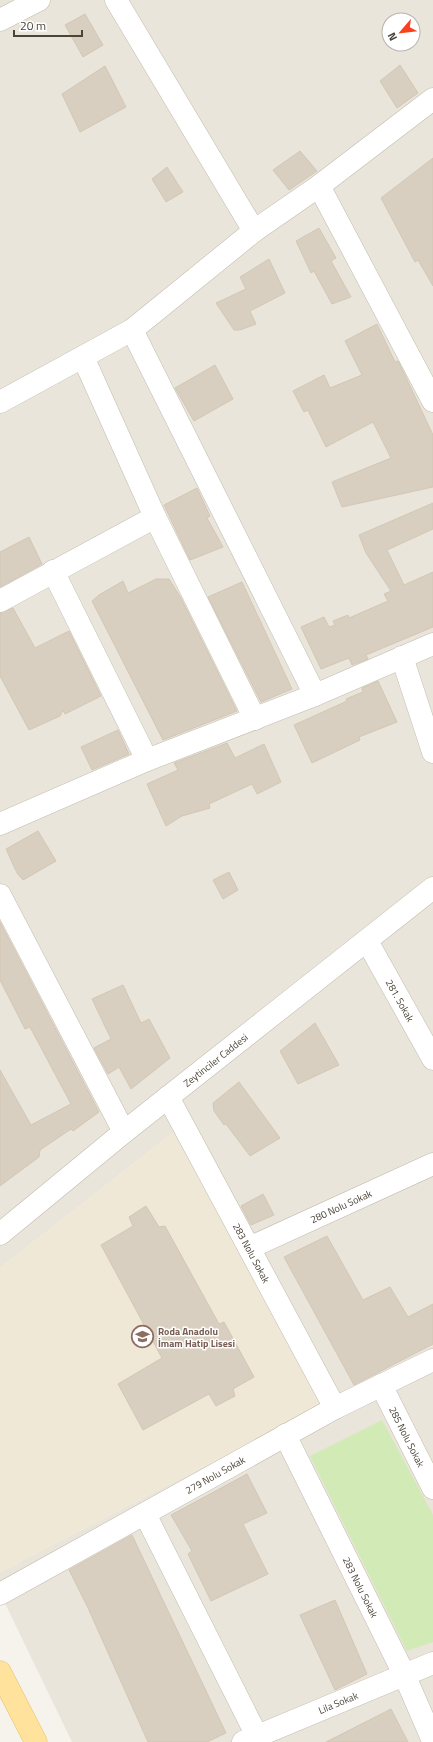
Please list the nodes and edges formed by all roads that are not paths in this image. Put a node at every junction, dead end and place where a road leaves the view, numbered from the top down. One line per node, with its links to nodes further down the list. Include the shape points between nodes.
1 (39, 0): 3 (street)
2 (116, 0): 6 (street)
3 (0, 20)
4 (433, 99): 5 (street)
5 (318, 186): 6 (street); 9 (street)
6 (254, 231): 7 (street)
7 (132, 330): 8 (street); 16 (street)
8 (83, 357): 10 (street); 11 (street)
9 (433, 401)
10 (0, 402)
11 (155, 517): 12 (street); 17 (street)
12 (53, 571): 13 (street); 19 (street)
13 (0, 601)
14 (433, 644): 15 (street)
15 (402, 657): 16 (street); 18 (street)
16 (315, 695): 17 (street)
17 (255, 719): 19 (street)
18 (433, 752)
19 (147, 760): 20 (street)
20 (0, 824)
21 (433, 888): 23 (street, Zeytinciler Caddesi)
22 (0, 895): 26 (street)
23 (367, 941): 24 (street, 281. Sokak); 25 (street, Zeytinciler Caddesi)
24 (433, 1059)
25 (168, 1097): 26 (street, Zeytinciler Caddesi); 29 (street, 283 Nolu Sokak)
26 (124, 1132): 28 (street, Zeytinciler Caddesi)
27 (433, 1164): 29 (street, 280 Nolu Sokak)
28 (0, 1234)
29 (249, 1248): 32 (street, 283 Nolu Sokak)
30 (433, 1360): 31 (street, 279 Nolu Sokak)
31 (382, 1385): 32 (street, 279 Nolu Sokak); 34 (street, 285 Nolu Sokak)
32 (335, 1408): 33 (street, 279 Nolu Sokak)
33 (285, 1435): 35 (street, 279 Nolu Sokak); 39 (street, 283 Nolu Sokak)
34 (433, 1488)
35 (145, 1514): 36 (street, 279 Nolu Sokak); 40 (street)
36 (0, 1594)
37 (433, 1663): 39 (street, Lila Sokak)
38 (0, 1672): 42 (main road)
39 (404, 1674): 40 (street, Lila Sokak); 41 (street, 283 Nolu Sokak)
40 (250, 1739)
41 (433, 1741)
42 (36, 1742)

